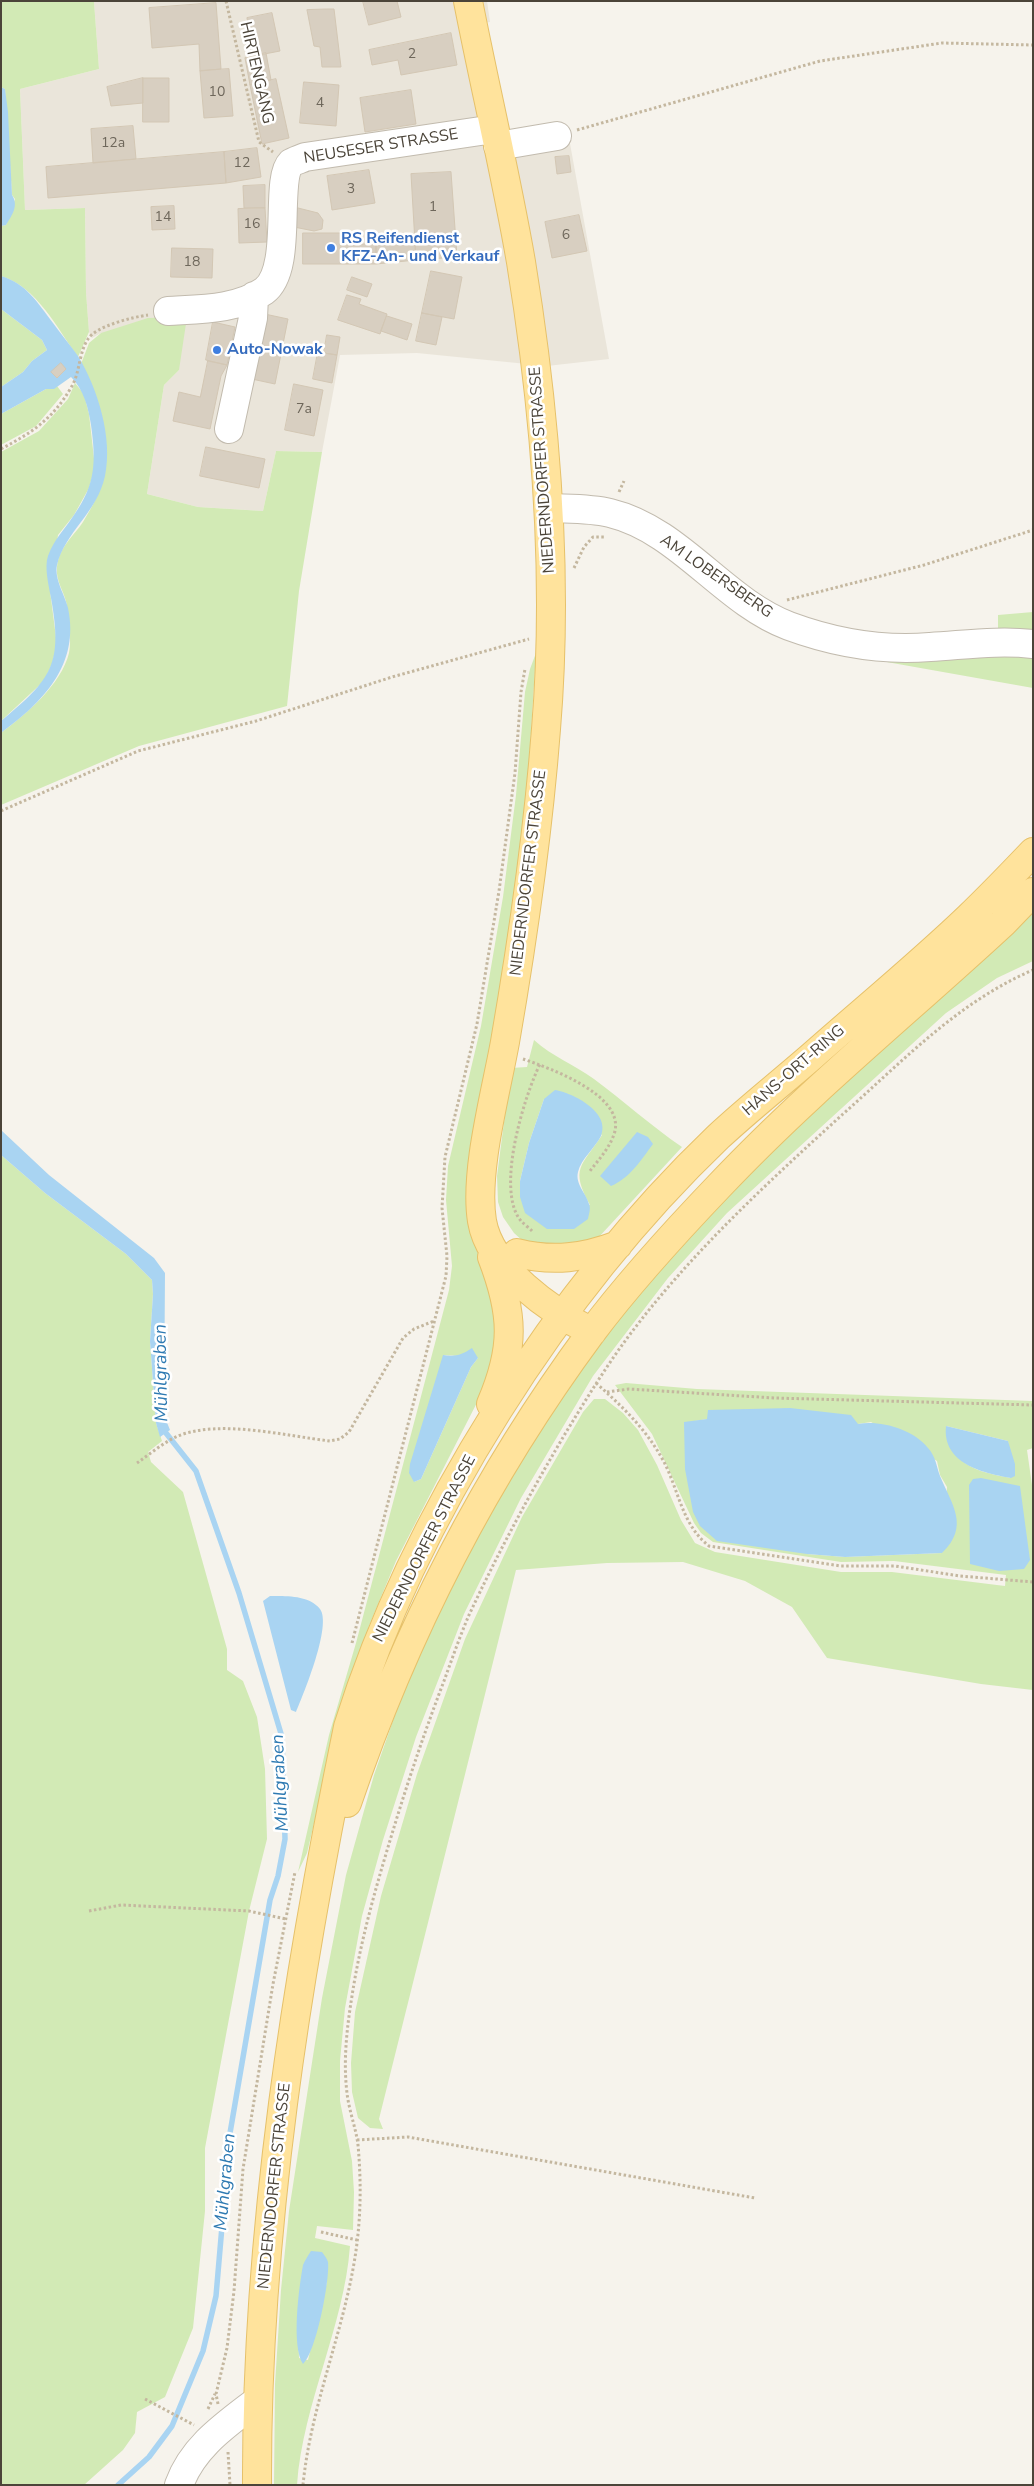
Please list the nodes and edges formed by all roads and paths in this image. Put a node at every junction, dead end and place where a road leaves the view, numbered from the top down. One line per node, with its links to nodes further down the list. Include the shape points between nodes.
1 (226, 1): 6 (path, HIRTENGANG, via 259,142)
2 (468, 1): 5 (main road, NIEDERNDORFER STRASSE)
3 (1033, 45): 4 (path, via 942,43 820,61)
4 (557, 136): 5 (street, NEUSESER STRASSE)
5 (496, 138): 6 (street, NEUSESER STRASSE, via 305,157); 11 (main road, NIEDERNDORFER STRASSE, via 520,259 536,367)
6 (292, 164): 7 (street, NEUSESER STRASSE, via 284,177 282,242 276,268 265,290)
7 (254, 296): 8 (street, NEUSESER STRASSE, via 226,307); 9 (street, via 253,318)
8 (168, 312): 10 (path, via 135,317 99,330 88,338 73,385 56,408 35,431)
9 (229, 428)
10 (1, 449)
11 (549, 508): 14 (main road, NIEDERNDORFER STRASSE); 15 (street, AM LOBERSBERG, via 610,513 634,522 675,546)
12 (1033, 530): 15 (path, via 924,565)
13 (614, 536): 14 (path, via 593,537 584,547 573,571)
14 (551, 573): 25 (main road, NIEDERNDORFER STRASSE, via 550,677 538,820 523,937)
15 (757, 608): 18 (street, AM LOBERSBERG, via 787,625 863,646)
16 (530, 629): 17 (path)
17 (530, 639): 19 (path); 21 (path, via 392,677 256,721 138,751)
18 (1033, 644)
19 (529, 646)
20 (526, 663): 34 (path, via 501,881 478,1024 445,1157 442,1208 446,1276)
21 (1, 812)
22 (1033, 852): 31 (main road, HANS-ORT-RING, via 968,918 718,1137)
23 (1033, 892): 35 (main road, HANS-ORT-RING, via 1004,923 803,1104 722,1183)
24 (1033, 970): 36 (path, via 976,999 782,1169 678,1275 627,1338)
25 (503, 1052): 26 (path); 28 (main road, NIEDERNDORFER STRASSE)
26 (540, 1064): 27 (path, via 596,1092 612,1114 615,1129 609,1146); 29 (path, via 521,1112 513,1150 513,1205 520,1220)
27 (590, 1171)
28 (482, 1179): 30 (main road, NIEDERNDORFER STRASSE, via 480,1210); 32 (main road, NIEDERNDORFER STRASSE, via 492,1216)
29 (532, 1231)
30 (487, 1243): 33 (main road, NIEDERNDORFER STRASSE, via 512,1272); 39 (main road, via 506,1298 509,1344 495,1395)
31 (618, 1245): 32 (main road, via 596,1254 554,1259); 33 (main road, HANS-ORT-RING)
32 (518, 1253): 33 (main road, NIEDERNDORFER STRASSE)
33 (566, 1310): 35 (main road, NIEDERNDORFER STRASSE); 39 (main road, NIEDERNDORFER STRASSE)
34 (434, 1320): 40 (path, via 403,1338 349,1432 340,1439 330,1441 230,1429 196,1430 177,1436); 42 (path)
35 (592, 1332): 44 (main road, NIEDERNDORFER STRASSE, via 553,1386 482,1503 416,1626 358,1771)
36 (596, 1383): 37 (path); 47 (path, via 527,1498 468,1617 415,1757 371,1904 352,1994 346,2044 346,2089)
37 (606, 1392): 38 (path, via 629,1389 775,1398); 41 (path, via 641,1426 664,1462 696,1536 709,1546 841,1566 895,1566)
38 (1033, 1405)
39 (468, 1461): 44 (main road, NIEDERNDORFER STRASSE, via 397,1599 360,1690 348,1727)
40 (137, 1462)
41 (1033, 1582)
42 (349, 1652)
43 (295, 1870): 53 (path, via 243,2169 227,2348 216,2394)
44 (318, 1890): 52 (main road, NIEDERNDORFER STRASSE, via 300,1987 274,2182 264,2281)
45 (89, 1911): 46 (path, via 121,1905)
46 (275, 1916)
47 (357, 2140): 48 (path, via 408,2137); 50 (path, via 361,2197)
48 (755, 2198)
49 (320, 2232): 50 (path)
50 (357, 2240): 56 (path, via 346,2303 309,2439)
51 (145, 2399): 53 (path)
52 (258, 2400): 53 (street); 55 (main road, NIEDERNDORFER STRASSE)
53 (203, 2428): 54 (street)
54 (179, 2485)
55 (256, 2485)
56 (303, 2485)

